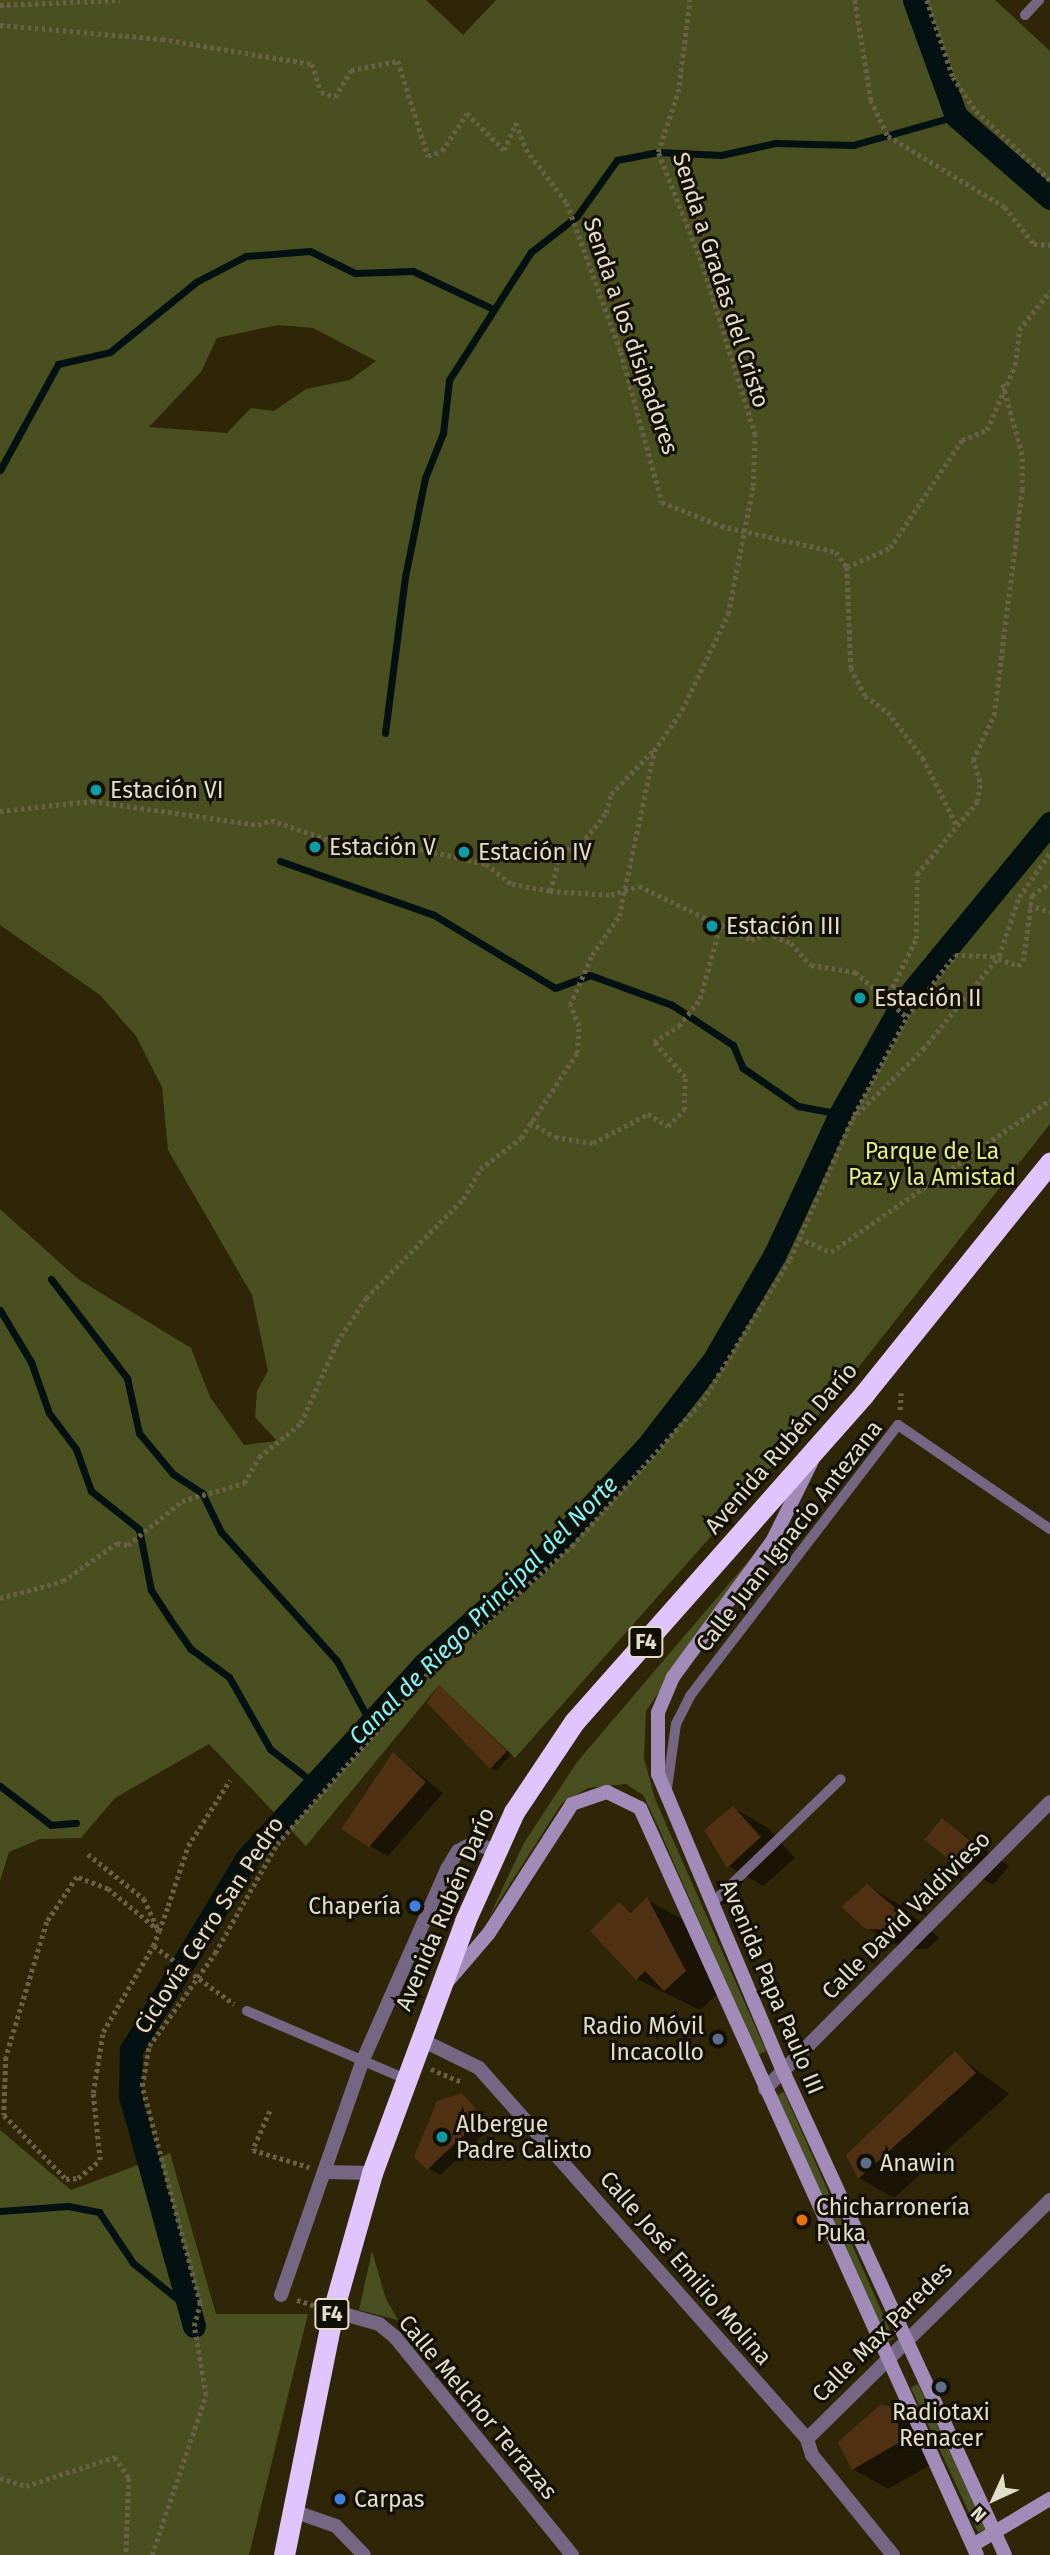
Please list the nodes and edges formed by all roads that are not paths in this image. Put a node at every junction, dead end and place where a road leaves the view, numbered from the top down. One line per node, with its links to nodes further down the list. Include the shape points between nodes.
1 (1039, 0): 2 (lane)
2 (1025, 15)
3 (1050, 1163): 4 (highway, Avenida Rubén Darío / F4)
4 (818, 1448): 7 (main road, Avenida Papa Paulo III, via 774,1540 673,1677 654,1744); 9 (highway, Avenida Rubén Darío / F4, via 574,1722)
5 (1050, 1530): 7 (lane, Calle Juan Ignacio Antezana, via 898,1425 690,1696 676,1724)
6 (841, 1779): 10 (lane)
7 (667, 1800): 10 (main road, Avenida Papa Paulo III)
8 (1050, 1802): 15 (street, Calle David Valdivieso)
9 (493, 1850): 11 (highway, Avenida Rubén Darío / F4); 14 (street, via 474,1843 458,1851)
10 (711, 1904): 15 (main road, Avenida Papa Paulo III)
11 (436, 1995): 13 (highway, Avenida Rubén Darío / F4); 17 (main road, Avenida Papa Paulo III, via 489,1933 572,1804 618,1794 640,1808 660,1846)
12 (247, 2011): 14 (lane)
13 (420, 2039): 16 (highway, Avenida Rubén Darío / F4); 25 (street, Calle José Emilio Molina, via 479,2068)
14 (362, 2062): 16 (lane); 18 (street)
15 (783, 2071): 17 (street, Calle David Valdivieso); 23 (main road, Avenida Papa Paulo III)
16 (406, 2079): 19 (highway, Avenida Rubén Darío / F4)
17 (765, 2089): 24 (main road, Avenida Papa Paulo III)
18 (324, 2172): 19 (street); 21 (street)
19 (372, 2173): 22 (highway, Avenida Rubén Darío / F4)
20 (1050, 2200): 23 (street, Calle Max Paredes)
21 (281, 2295)
22 (333, 2311): 27 (highway, Avenida Rubén Darío / F4); 32 (street, Calle Melchor Terrazas, via 379,2324 395,2337)
23 (906, 2340): 24 (street, Calle Max Paredes); 28 (main road, Avenida Papa Paulo III)
24 (888, 2357): 25 (street, Calle Max Paredes); 29 (main road, Avenida Papa Paulo III)
25 (807, 2439): 33 (street, Calle José Emilio Molina, via 812,2455)
26 (1050, 2499): 28 (main road)
27 (296, 2512): 30 (highway, Avenida Rubén Darío / F4); 31 (street, via 336,2526)
28 (995, 2533): 29 (main road); 34 (main road, Avenida Papa Paulo III)
29 (975, 2550)
30 (284, 2555)
31 (364, 2555)
32 (572, 2555)
33 (893, 2555)
34 (1005, 2555)

